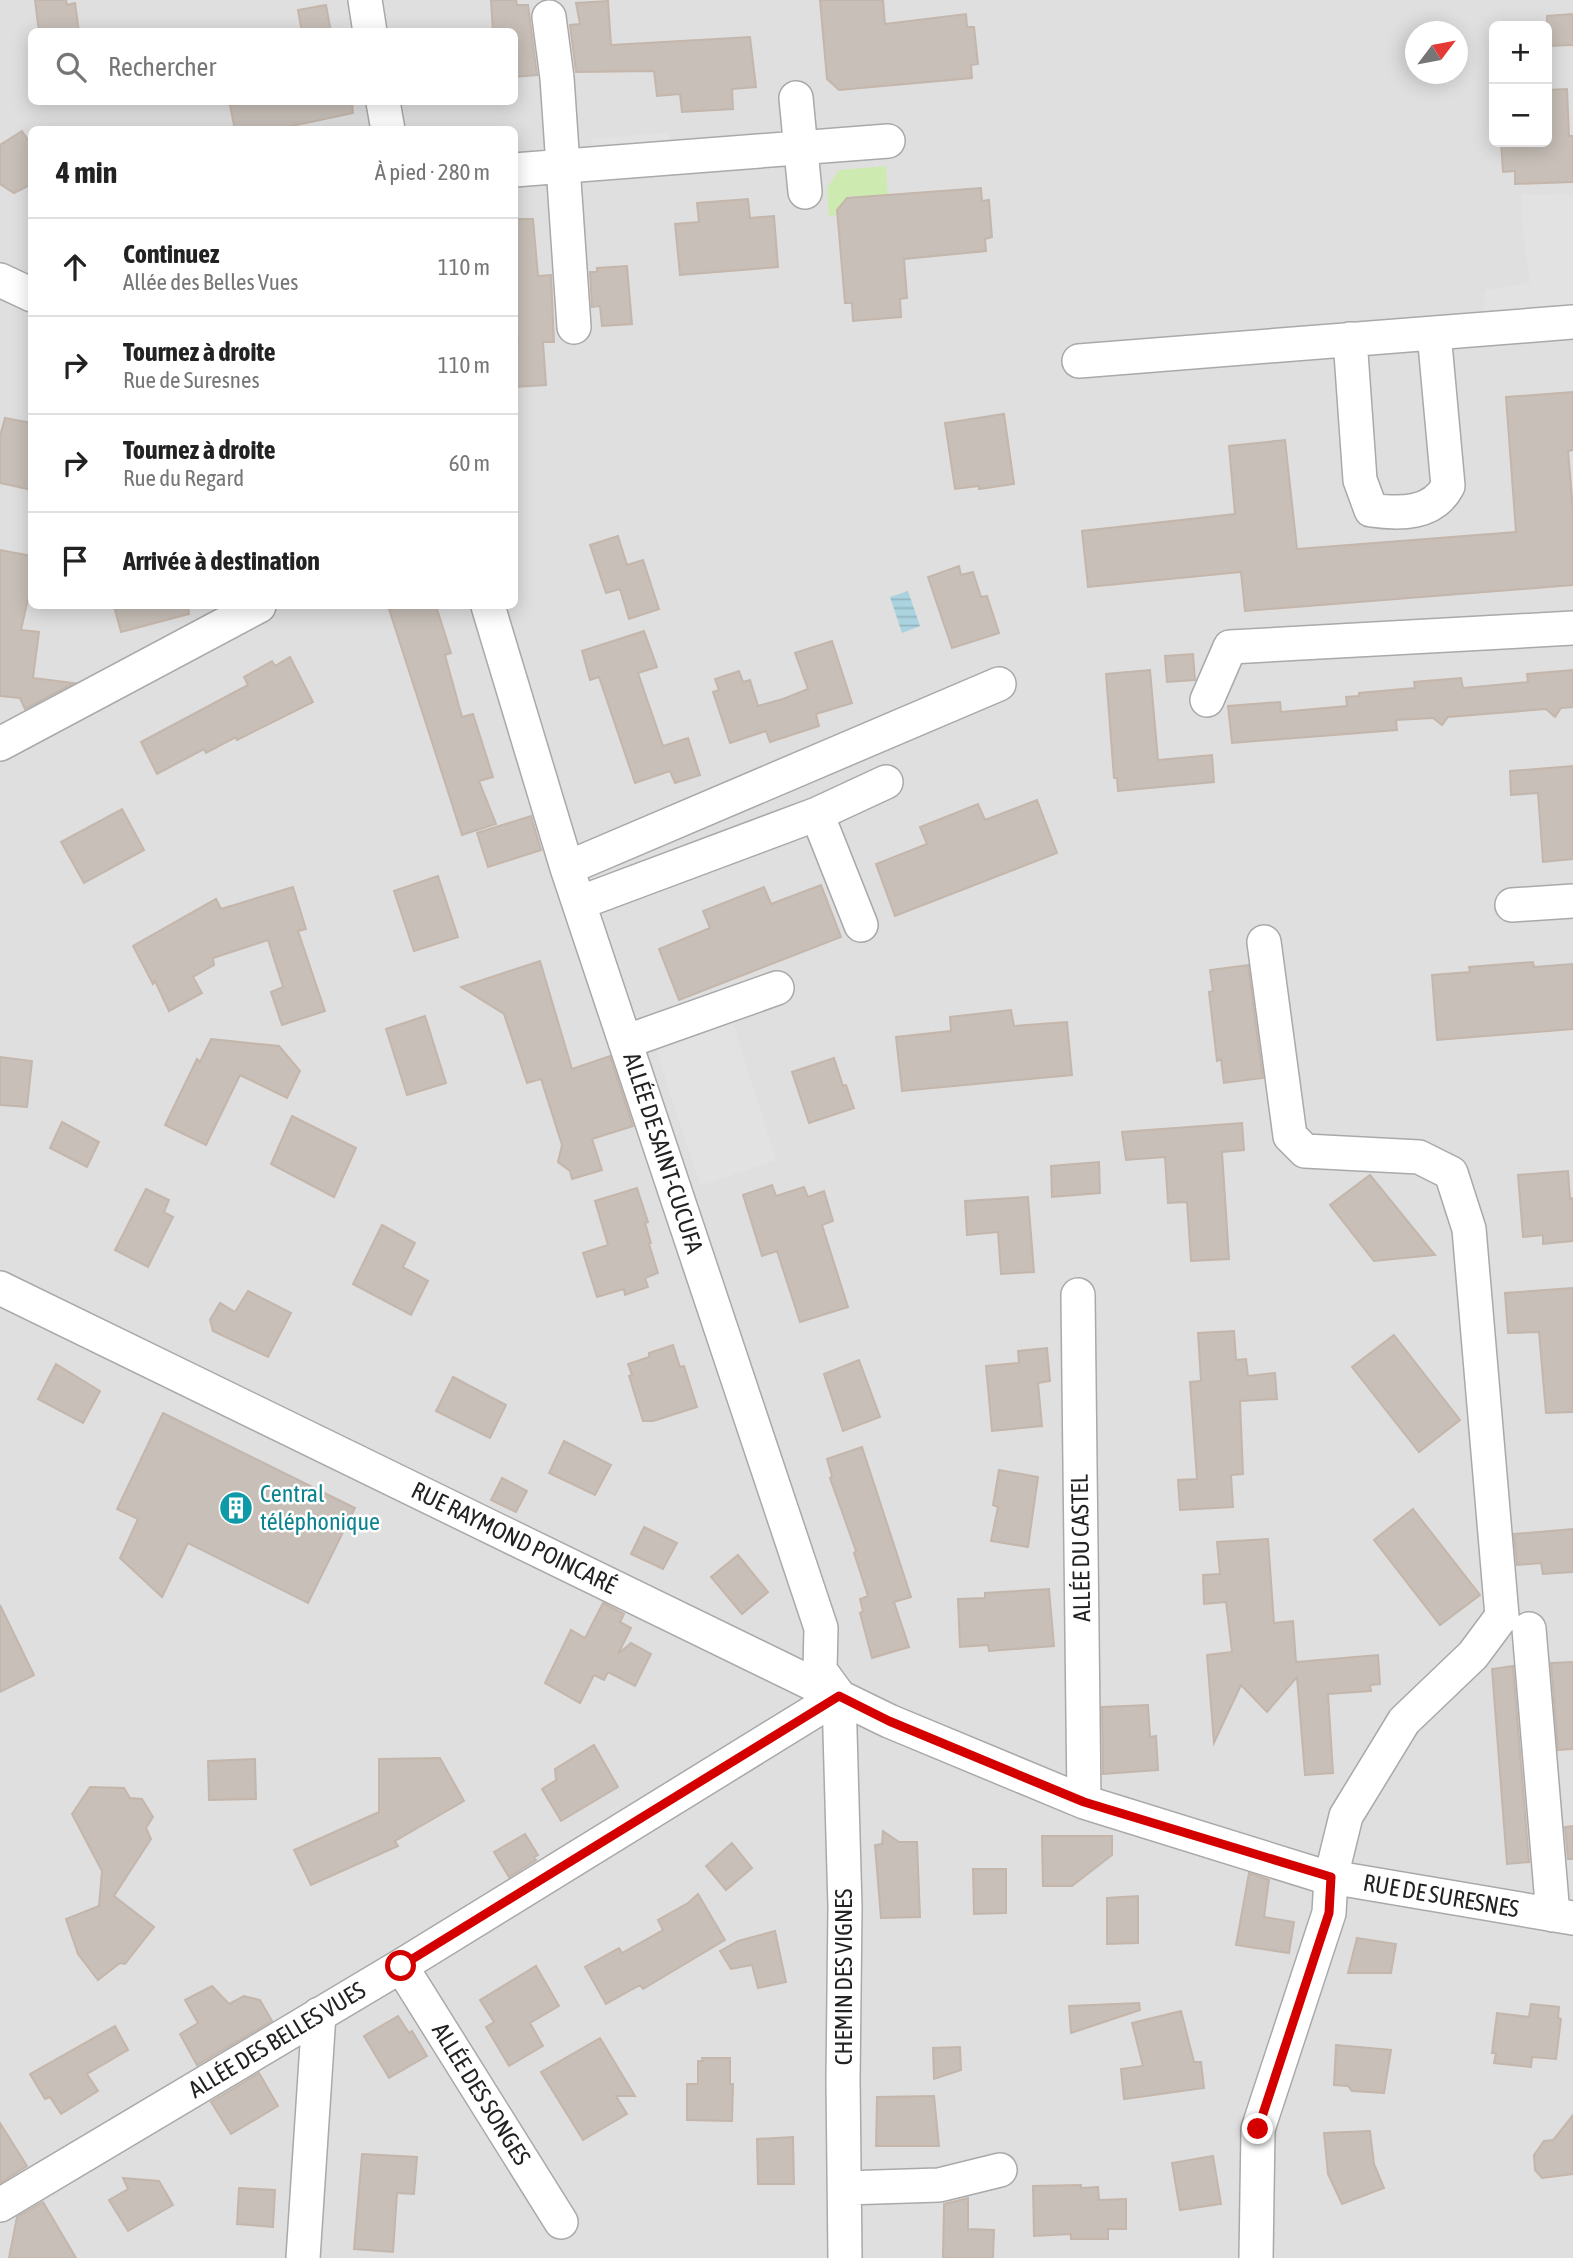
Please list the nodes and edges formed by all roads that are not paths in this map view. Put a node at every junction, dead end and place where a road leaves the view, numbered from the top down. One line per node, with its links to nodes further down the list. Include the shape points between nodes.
1 (365, 0): 3 (street)
2 (549, 17): 9 (street)
3 (369, 28)
4 (796, 98): 8 (street)
5 (384, 105): 6 (street)
6 (387, 126)
7 (888, 141): 8 (street)
8 (801, 148): 9 (street); 11 (street)
9 (563, 166): 10 (street); 15 (street)
10 (518, 170)
11 (805, 192)
12 (0, 280): 13 (street)
13 (28, 293)
14 (1573, 322): 16 (street)
15 (574, 327)
16 (1434, 333): 17 (street); 17 (street, via 1448,486 1441,499 1399,514 1371,510 1360,480)
17 (1350, 339): 18 (street)
18 (1079, 361)
19 (253, 609): 24 (street)
20 (489, 609): 27 (street, ALLÉE DE SAINT-CUCUFA)
21 (1573, 628): 23 (street, via 1230,647)
22 (999, 684): 27 (street)
23 (1207, 700)
24 (0, 744)
25 (886, 782): 26 (street)
26 (817, 814): 29 (street); 31 (street)
27 (567, 868): 29 (street, ALLÉE DE SAINT-CUCUFA)
28 (1573, 901): 30 (street)
29 (579, 903): 34 (street, ALLÉE DE SAINT-CUCUFA)
30 (1512, 905)
31 (861, 925)
32 (1264, 942): 40 (street, via 1290,1136 1306,1151 1419,1157 1451,1173 1469,1229 1502,1616 1473,1655 1405,1721 1346,1816)
33 (777, 988): 34 (street)
34 (625, 1042): 38 (street, ALLÉE DE SAINT-CUCUFA, via 821,1628 820,1670)
35 (0, 1288): 38 (street, RUE RAYMOND POINCARÉ)
36 (1077, 1295): 39 (street, ALLÉE DU CASTEL)
37 (1529, 1629): 41 (street)
38 (839, 1696): 39 (street, RUE DE SURESNES); 42 (street, ALLÉE DES BELLES VUES); 45 (street, CHEMIN DES VIGNES)
39 (1084, 1802): 40 (street, RUE DE SURESNES)
40 (1331, 1877): 41 (street, RUE DE SURESNES); 50 (street, via 1326,1925 1258,2129)
41 (1563, 1917)
42 (401, 1966): 43 (street, ALLÉE DES BELLES VUES); 47 (street, ALLÉE DES SONGES)
43 (319, 2014): 46 (street, ALLÉE DES BELLES VUES); 48 (street)
44 (1000, 2170): 45 (street, via 939,2185)
45 (845, 2188): 49 (street, CHEMIN DES VIGNES)
46 (0, 2205)
47 (561, 2222)
48 (303, 2258)
49 (845, 2258)
50 (1256, 2258)

